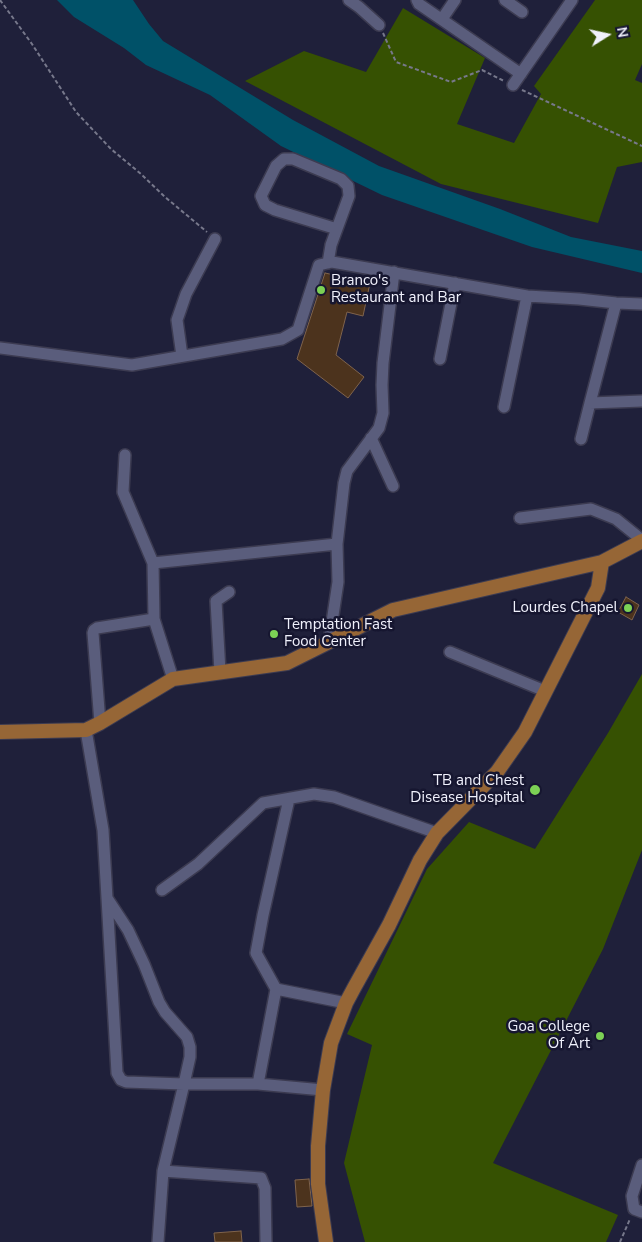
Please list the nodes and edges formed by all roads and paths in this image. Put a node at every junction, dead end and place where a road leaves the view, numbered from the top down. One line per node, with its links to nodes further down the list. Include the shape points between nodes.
1 (0, 0): 13 (path, via 76,112 111,149)
2 (349, 0): 9 (street)
3 (417, 0): 8 (street)
4 (455, 0): 8 (street)
5 (505, 0): 7 (street)
6 (572, 0): 10 (street)
7 (522, 12)
8 (442, 19): 10 (street)
9 (379, 25)
10 (521, 74): 11 (street)
11 (513, 85)
12 (337, 229): 12 (street, via 349,196 348,186 342,179 294,159 284,159 276,166 261,196 265,205); 14 (street)
13 (215, 239): 21 (street, via 186,294 177,320)
14 (328, 263): 15 (street); 21 (street, via 319,265 298,330 282,339)
15 (394, 272): 16 (street); 26 (street, via 383,363 383,413 379,428)
16 (455, 283): 17 (street); 22 (street)
17 (527, 296): 18 (street); 25 (street)
18 (616, 303): 19 (street); 24 (street)
19 (642, 304)
20 (0, 348): 21 (street, via 132,365)
21 (182, 356)
22 (440, 359)
23 (642, 401): 24 (street)
24 (590, 403): 27 (street)
25 (504, 407)
26 (371, 438): 29 (street); 32 (street, via 347,471)
27 (581, 439)
28 (125, 455): 34 (street, via 123,492)
29 (393, 486)
30 (520, 518): 31 (street, via 591,509 616,520)
31 (642, 541): 33 (main road)
32 (337, 544): 34 (street); 37 (street, via 338,582)
33 (602, 562): 37 (main road, via 393,610); 41 (main road, via 598,588)
34 (153, 563): 36 (street)
35 (229, 592): 39 (street, via 216,601)
36 (154, 619): 40 (street); 42 (street, via 94,630)
37 (329, 642): 39 (main road, via 287,663)
38 (450, 652): 41 (street)
39 (220, 672): 40 (main road)
40 (173, 679): 42 (main road)
41 (545, 691): 46 (main road, via 525,732 497,772)
42 (100, 723): 43 (main road)
43 (86, 730): 44 (main road); 48 (street, via 103,830)
44 (0, 732)
45 (290, 799): 46 (street, via 314,794 334,797); 47 (street, via 263,803 198,864); 49 (street, via 256,953)
46 (437, 833): 50 (main road)
47 (162, 890)
48 (107, 898): 51 (street, via 128,930 159,1002 187,1037 190,1056); 51 (street, via 117,1073 126,1082)
49 (276, 989): 50 (street); 52 (street)
50 (346, 1004): 53 (main road, via 331,1043)
51 (184, 1084): 52 (street); 55 (street)
52 (258, 1084): 53 (street)
53 (323, 1090): 59 (main road, via 318,1184)
54 (642, 1165): 56 (street, via 632,1196)
55 (163, 1171): 57 (street); 58 (street, via 261,1178 265,1188)
56 (638, 1211): 60 (path)
57 (158, 1242)
58 (266, 1242)
59 (326, 1242)
60 (620, 1242)

